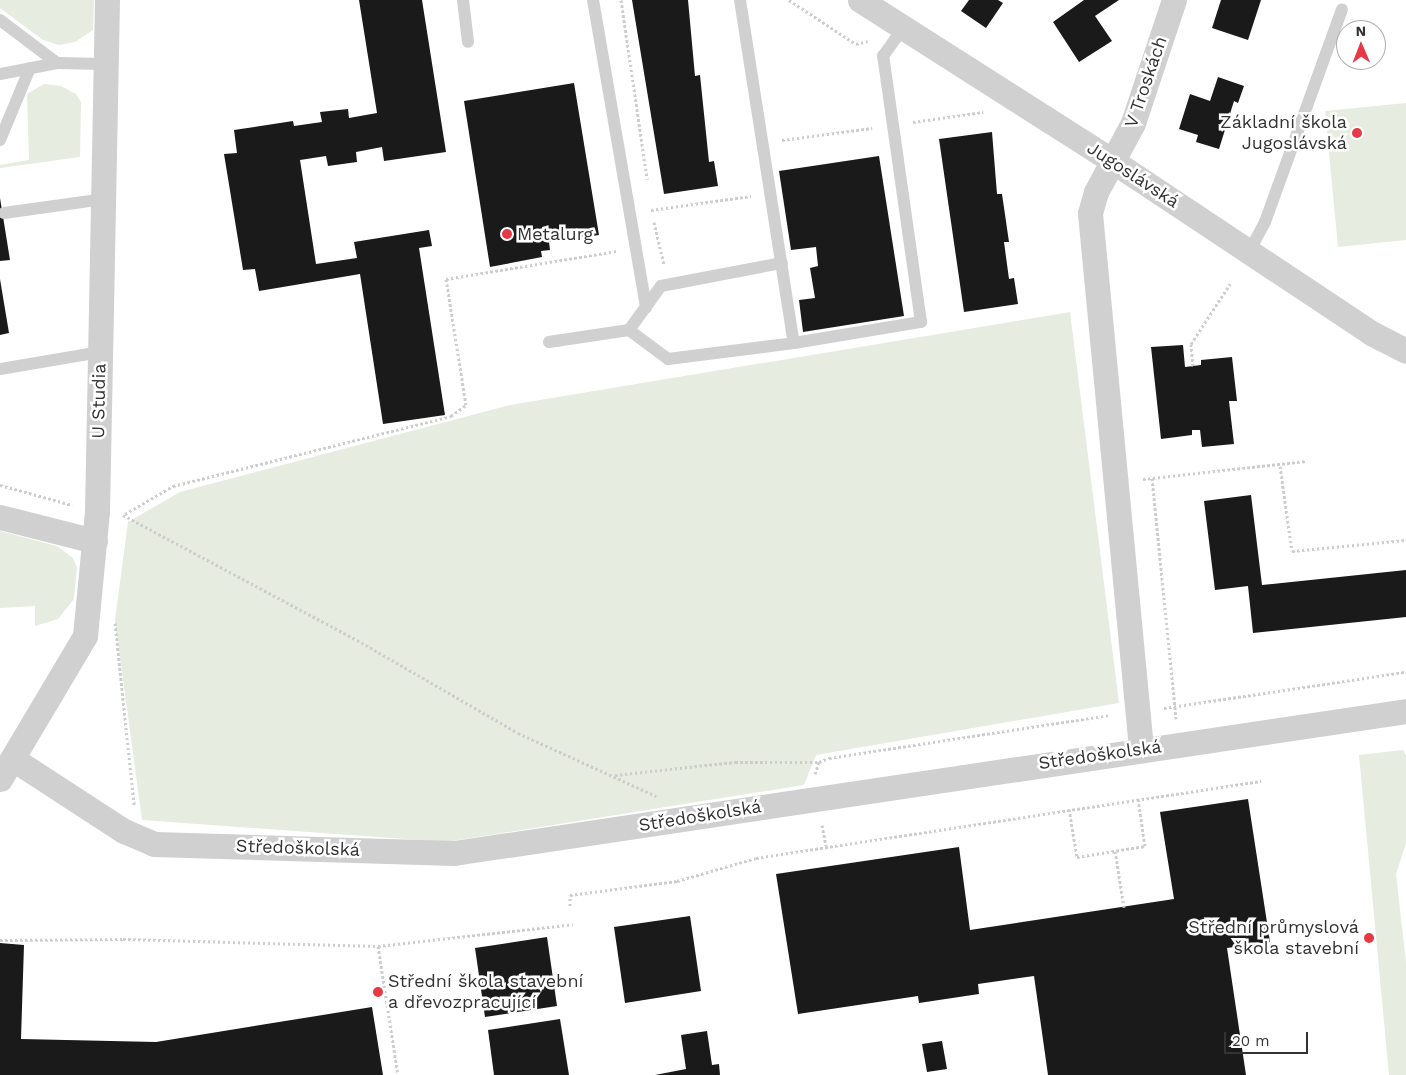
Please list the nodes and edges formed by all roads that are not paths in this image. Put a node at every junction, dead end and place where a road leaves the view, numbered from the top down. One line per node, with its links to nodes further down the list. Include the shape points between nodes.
1 (107, 0): 12 (street, U Studia)
2 (462, 0): 10 (lane)
3 (593, 0): 21 (lane)
4 (740, 0): 20 (lane)
5 (860, 0): 9 (street, Jugoslávská)
6 (1174, 0): 16 (street, V Troskách, via 1133,123)
7 (1342, 9): 19 (lane, via 1264,222)
8 (0, 20): 11 (lane)
9 (903, 28): 16 (street, Jugoslávská); 24 (lane, via 883,56 921,322)
10 (468, 42)
11 (57, 63): 12 (lane); 13 (lane)
12 (105, 64): 17 (street, U Studia)
13 (30, 68): 14 (lane); 15 (lane)
14 (2, 76)
15 (0, 140)
16 (1114, 162): 19 (street, Jugoslávská); 31 (street, V Troskách, via 1094,198 1090,222)
17 (103, 199): 18 (lane); 26 (street, U Studia)
18 (4, 213)
19 (1248, 252): 25 (street, Jugoslávská, via 1373,334)
20 (782, 263): 21 (lane, via 662,286); 24 (lane)
21 (646, 306): 22 (lane)
22 (629, 330): 23 (lane); 24 (lane, via 668,359)
23 (549, 342)
24 (794, 343)
25 (1406, 351)
26 (100, 352): 27 (lane); 29 (street, U Studia)
27 (0, 369)
28 (0, 517): 29 (street)
29 (95, 541): 32 (street, U Studia, via 85,636)
30 (1406, 711): 31 (street, Středoškolská)
31 (1141, 748): 32 (street, Středoškolská, via 454,853 154,844)
32 (6, 769)

